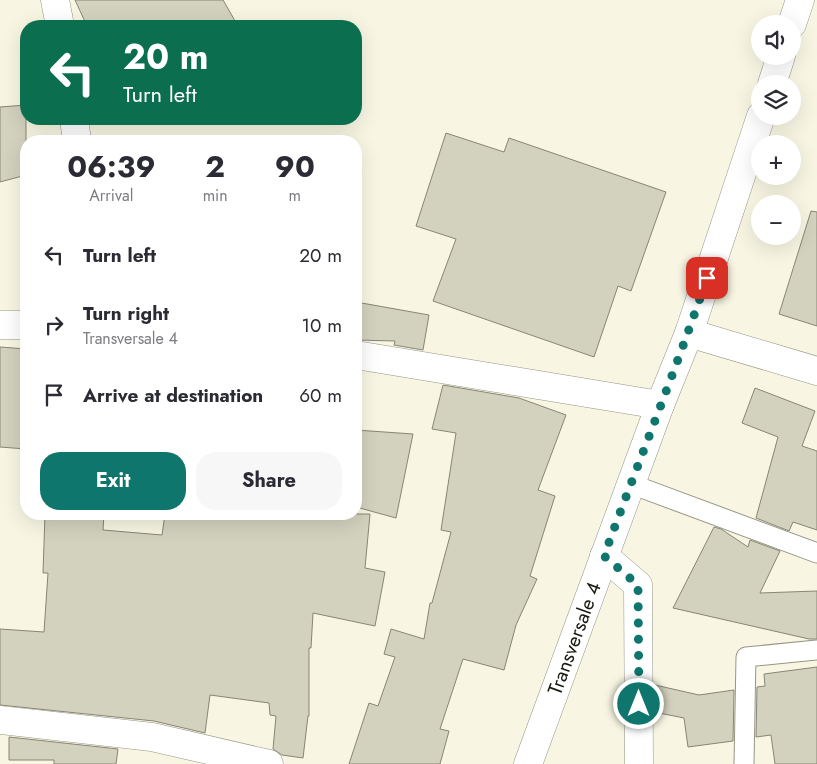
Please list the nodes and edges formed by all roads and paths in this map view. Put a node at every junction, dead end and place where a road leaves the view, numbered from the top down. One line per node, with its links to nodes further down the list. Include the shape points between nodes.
1 (56, 0): 4 (street)
2 (800, 0): 3 (street)
3 (795, 15)
4 (59, 20)
5 (758, 125): 8 (street, Transversale 4)
6 (0, 325): 7 (street)
7 (20, 325)
8 (689, 333): 10 (street); 11 (street, Transversale 4)
9 (362, 356): 11 (street)
10 (817, 371)
11 (660, 405): 12 (street, Transversale 4)
12 (631, 484): 13 (lane); 14 (street, Transversale 4)
13 (817, 553)
14 (604, 556): 18 (street, Transversale 4); 19 (street, via 638,585)
15 (817, 650): 20 (lane, via 746,657)
16 (0, 720): 17 (street, via 152,737)
17 (269, 764)
18 (528, 764)
19 (639, 764)
20 (744, 764)

